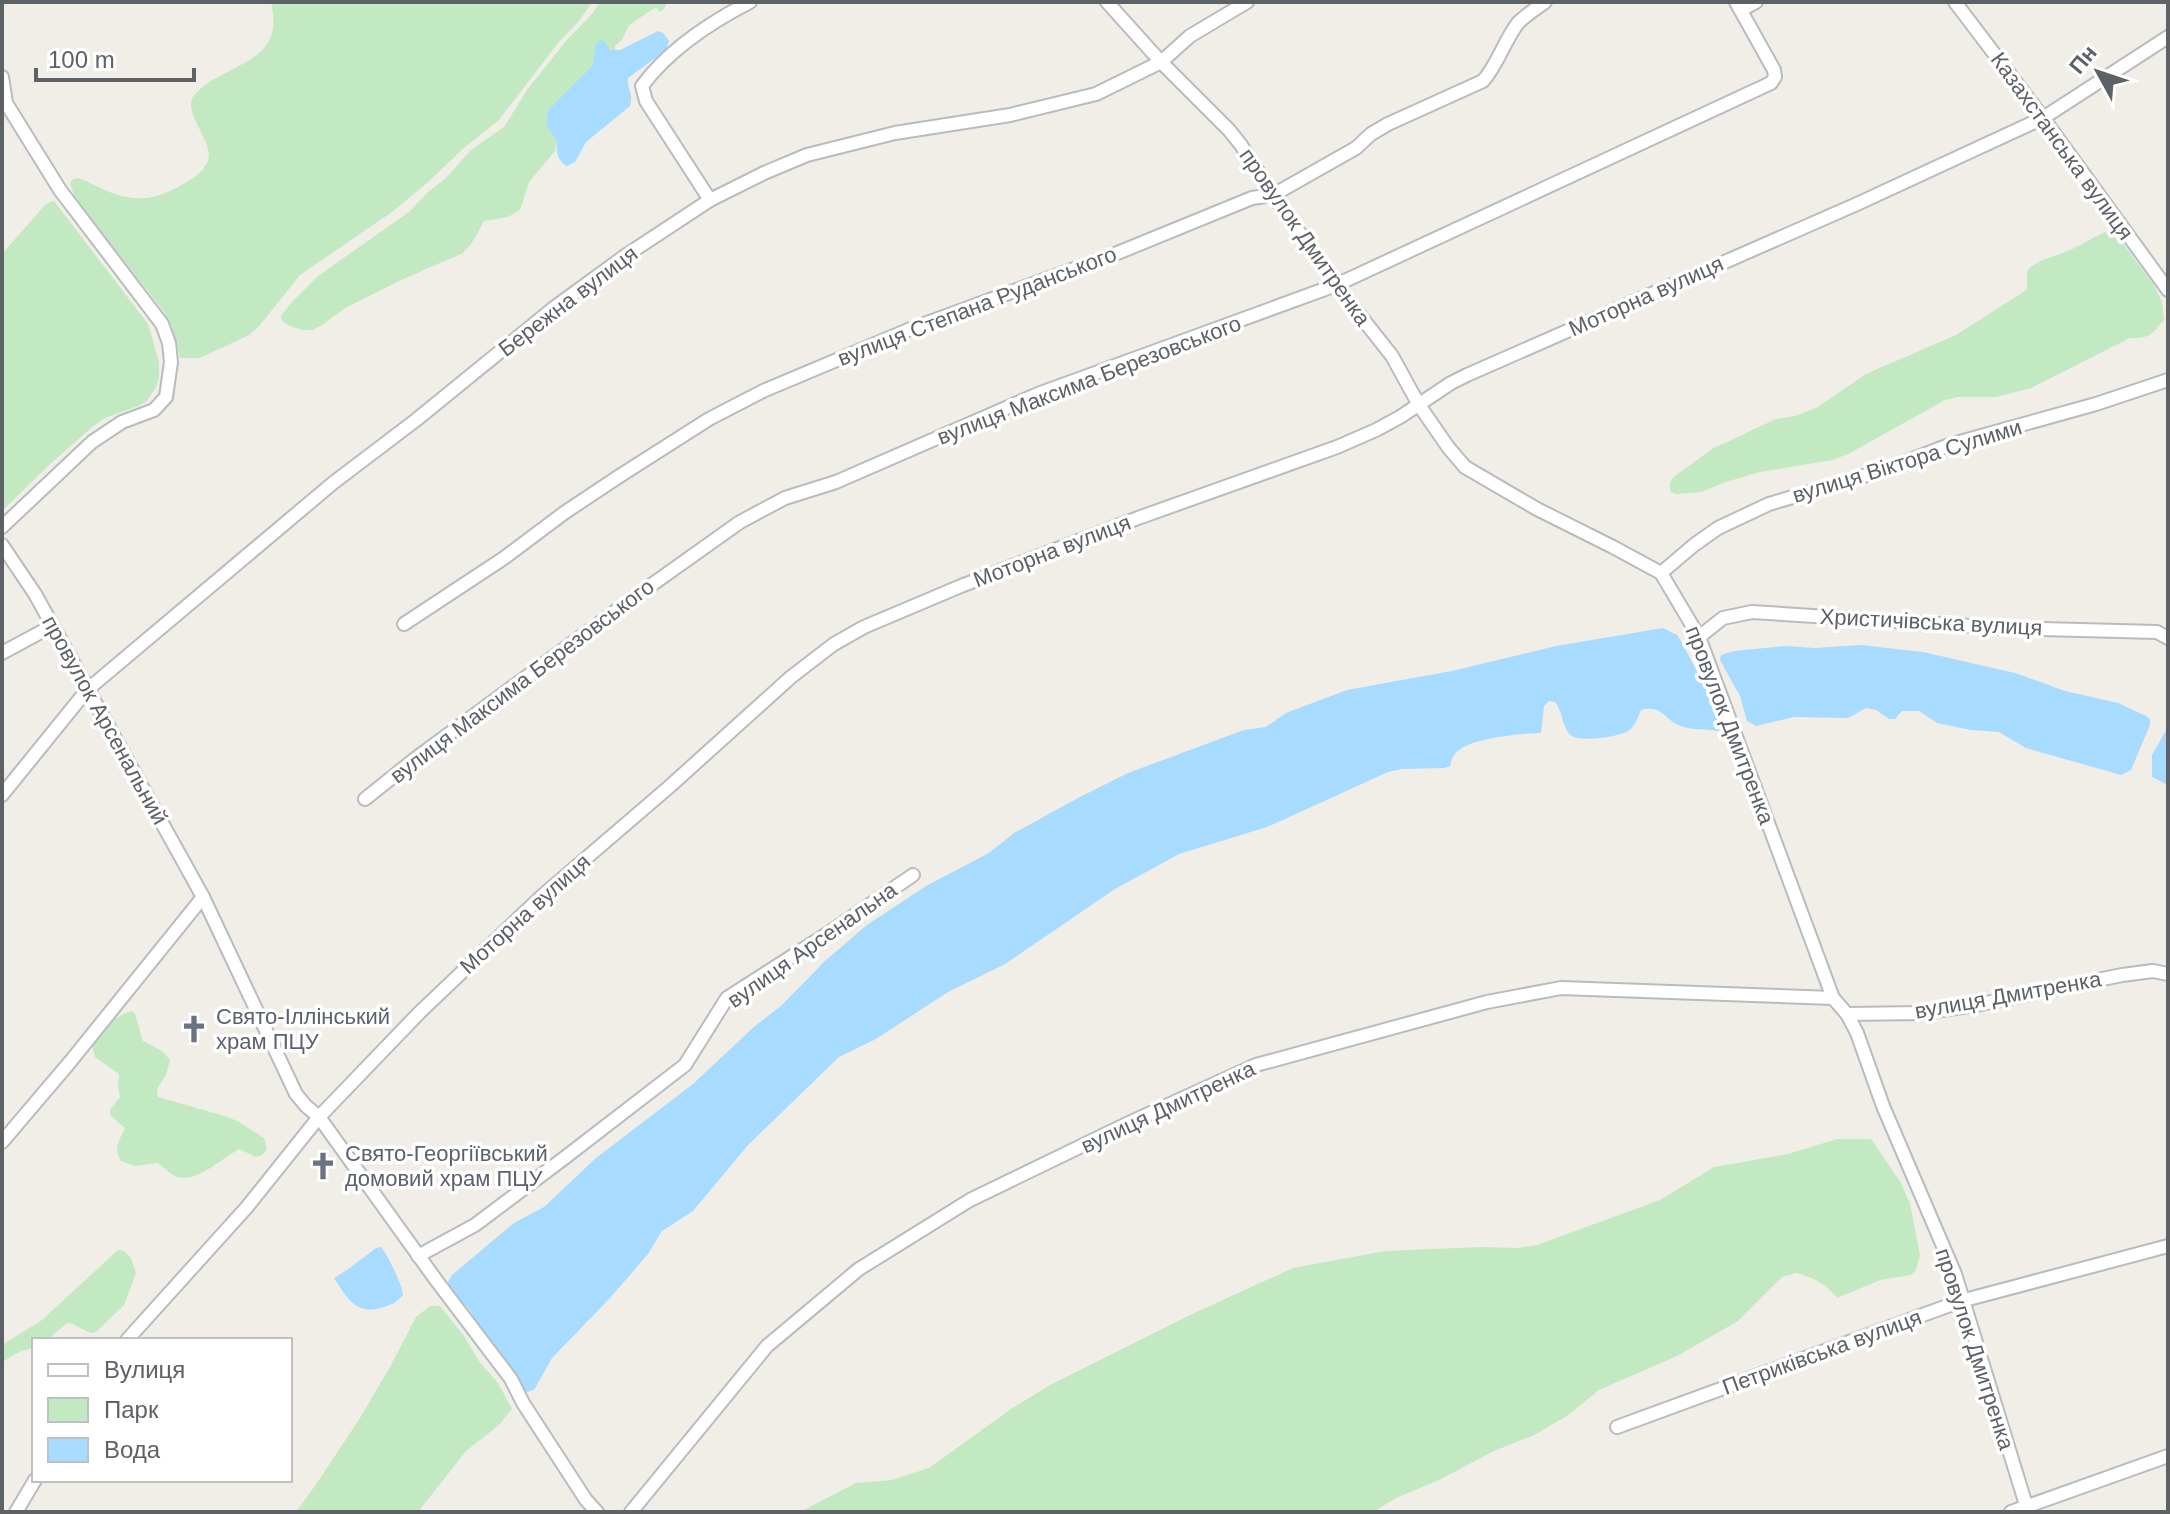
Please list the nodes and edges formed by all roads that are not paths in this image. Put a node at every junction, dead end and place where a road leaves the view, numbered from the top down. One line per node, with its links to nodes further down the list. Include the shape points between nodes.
1 (750, 2): 14 (street, via 689,41 642,86 646,101)
2 (1107, 2): 9 (street, провулок Дмитренка)
3 (1247, 2): 9 (street, Бережна вулиця, via 1190,36)
4 (1545, 2): 13 (street, вулиця Степана Руданського, via 1520,21 1483,81 1388,124)
5 (1756, 2): 7 (street, вулиця Максима Березовського)
6 (1955, 2): 12 (street, Казахстанська вулиця)
7 (1738, 6): 15 (street, вулиця Максима Березовського, via 1774,70 1771,83)
8 (2168, 37): 12 (street, Моторна вулиця)
9 (1161, 62): 13 (street, провулок Дмитренка, via 1229,130); 14 (street, Бережна вулиця, via 1096,94 807,155)
10 (2, 77): 11 (street)
11 (4, 104): 19 (street, via 60,190 162,324 171,362 166,397 154,410 122,422 92,442)
12 (2043, 118): 16 (street, Казахстанська вулиця); 18 (street, Моторна вулиця, via 1467,375)
13 (1273, 195): 15 (street, провулок Дмитренка); 22 (street, вулиця Степана Руданського, via 1252,198 908,330 763,391 618,477)
14 (710, 200): 27 (street, Бережна вулиця, via 555,307 333,483)
15 (1336, 285): 18 (street, провулок Дмитренка, via 1392,356); 29 (street, вулиця Максима Березовського, via 1038,394 836,482 785,498 740,522 643,591)
16 (2168, 290)
17 (2168, 380): 21 (street, вулиця Віктора Сулими, via 1769,504 1718,528)
18 (1419, 405): 21 (street, провулок Дмитренка, via 1465,467); 35 (street, Моторна вулиця, via 1337,447 975,580 834,644 542,896)
19 (2, 527)
20 (2, 545): 23 (street, провулок Арсенальний)
21 (1661, 573): 24 (street, провулок Дмитренка)
22 (404, 624)
23 (52, 626): 26 (street); 27 (street, провулок Арсенальний)
24 (1699, 637): 25 (street, Христичівська вулиця, via 1723,618 1752,612 2157,632); 33 (street, провулок Дмитренка)
25 (2168, 638)
26 (2, 653)
27 (87, 690): 28 (street, Бережна вулиця); 31 (street, провулок Арсенальний)
28 (2, 795)
29 (365, 799)
30 (913, 875): 38 (street, вулиця Арсенальна, via 727,998 685,1065 475,1225)
31 (203, 897): 35 (street, провулок Арсенальний, via 296,1094); 36 (street)
32 (2168, 974): 34 (street, вулиця Дмитренка, via 2122,975 1922,1013)
33 (1833, 998): 34 (street, провулок Дмитренка); 47 (street, вулиця Дмитренка, via 1561,988 1487,1002 1256,1065 970,1200 859,1269 767,1346)
34 (1847, 1014): 39 (street, провулок Дмитренка, via 1955,1274)
35 (319, 1117): 38 (street, провулок Арсенальний); 40 (street, Моторна вулиця)
36 (2, 1142)
37 (2168, 1246): 39 (street, Петриківська вулиця)
38 (418, 1256): 46 (street, провулок Арсенальний, via 511,1379)
39 (1961, 1301): 41 (street, Петриківська вулиця); 44 (street, провулок Дмитренка)
40 (129, 1338)
41 (1617, 1427)
42 (2168, 1456): 44 (street)
43 (34, 1482): 45 (street)
44 (2026, 1505): 48 (street)
45 (16, 1512)
46 (597, 1512)
47 (631, 1512)
48 (2011, 1512)

